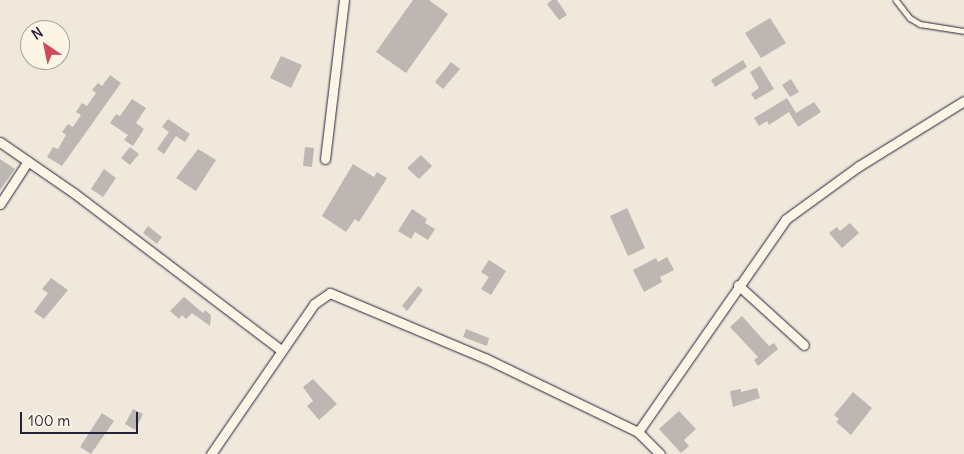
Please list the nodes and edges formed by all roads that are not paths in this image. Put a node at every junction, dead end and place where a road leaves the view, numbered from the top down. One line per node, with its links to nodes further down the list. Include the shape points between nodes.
1 (344, 0): 6 (street)
2 (896, 0): 3 (lane, via 910,18 920,24)
3 (964, 31)
4 (964, 100): 9 (street, via 797,208 777,229)
5 (0, 142): 7 (street)
6 (325, 158)
7 (28, 161): 8 (street); 11 (street)
8 (0, 204)
9 (738, 285): 10 (street); 12 (street)
10 (804, 345)
11 (281, 350): 12 (street, via 314,304 330,294 485,358); 13 (street)
12 (638, 432): 14 (street)
13 (211, 454)
14 (660, 454)

